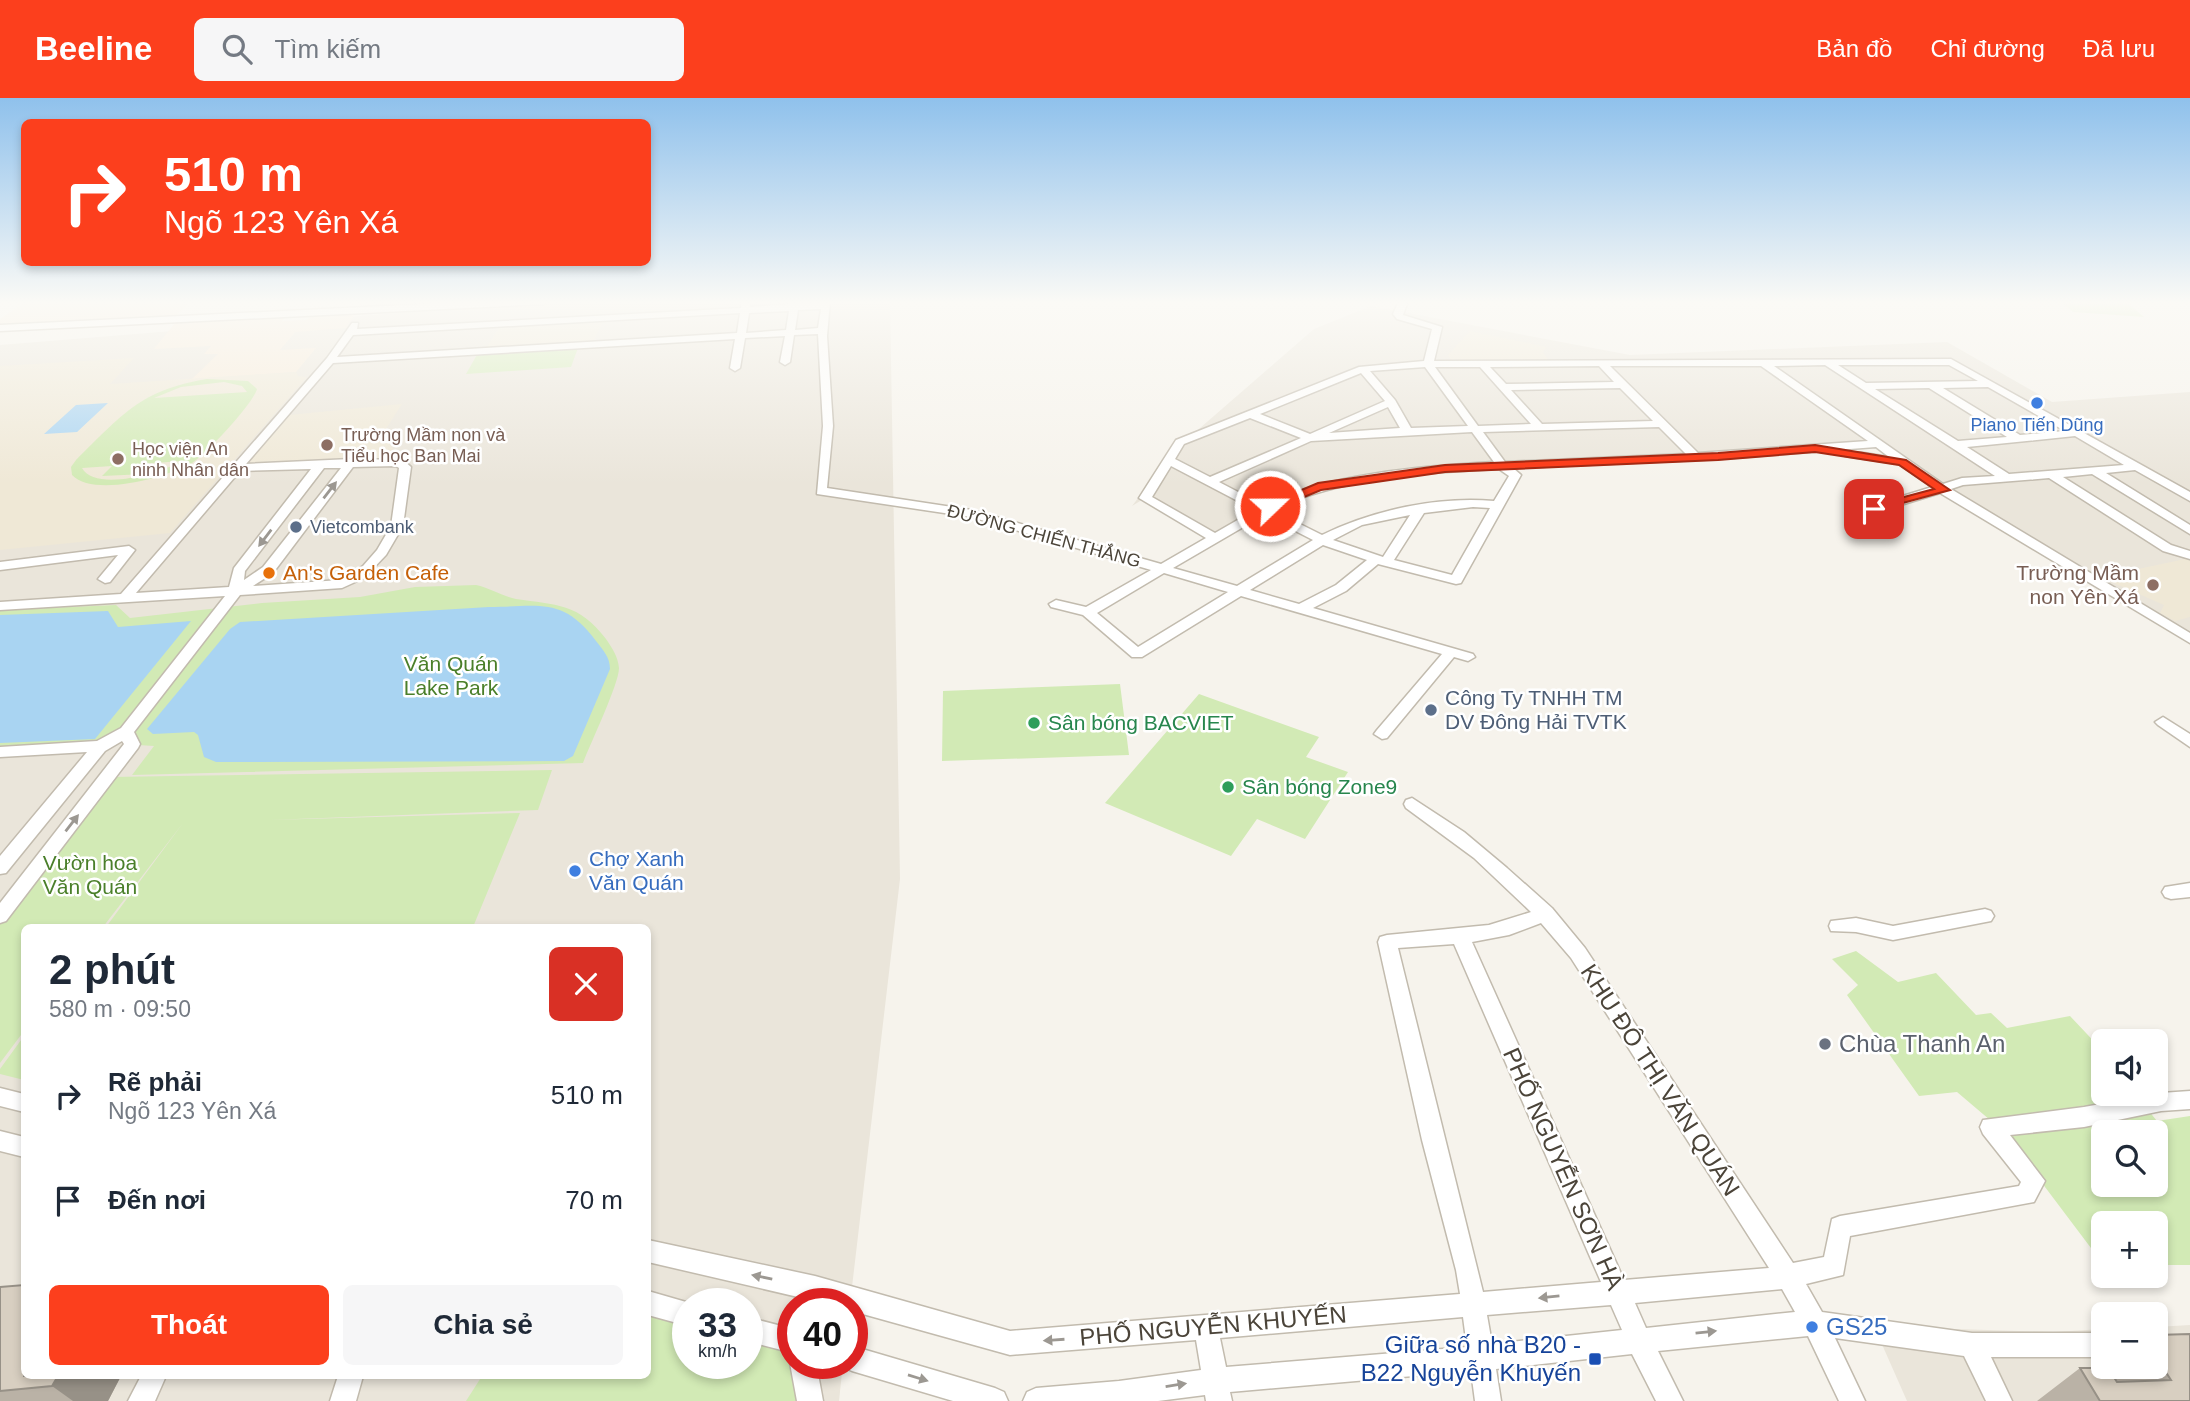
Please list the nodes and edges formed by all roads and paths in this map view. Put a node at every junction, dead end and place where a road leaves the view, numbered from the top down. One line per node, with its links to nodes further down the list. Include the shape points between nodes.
1 (353, 362): 8 (street)
2 (736, 362): 13 (street)
3 (824, 362): 58 (street, ĐƯỜNG CHIẾN THẮNG, via 828,426 821,491 972,514)
4 (1429, 362): 10 (street)
5 (1826, 362): 6 (street); 9 (street); 18 (street)
6 (1837, 362)
7 (1945, 362): 15 (street, via 1962,366)
8 (327, 363): 39 (street)
9 (1765, 363): 11 (street); 29 (street)
10 (1428, 365): 12 (street); 14 (street); 24 (street)
11 (1603, 365): 12 (street); 16 (street)
12 (1484, 366): 19 (street)
13 (735, 368)
14 (1363, 369): 20 (street); 21 (street)
15 (1990, 383): 17 (street); 26 (street)
16 (1623, 385): 19 (street); 22 (street)
17 (1930, 385): 18 (street); 28 (street)
18 (1863, 386): 30 (street)
19 (1504, 387): 23 (street)
20 (1391, 402): 25 (street); 27 (street)
21 (1248, 413): 27 (street); 33 (street, via 1180,442)
22 (1661, 424): 23 (street); 32 (street)
23 (1539, 427): 24 (street)
24 (1476, 428): 25 (street); 37 (street)
25 (1407, 431): 27 (street)
26 (2077, 433): 28 (street); 38 (street)
27 (1311, 438): 43 (street)
28 (2018, 439): 30 (street)
29 (1875, 444): 31 (street); 35 (street)
30 (1955, 445): 42 (street)
31 (1815, 449): 32 (street); 35 (street)
32 (1695, 457): 37 (street)
33 (1168, 461): 43 (street); 53 (street, via 1145,498)
34 (351, 462): 36 (street); 50 (street, one-way to 34); 61 (street, via 387,461 405,467 397,526 367,572 342,584)
35 (1902, 463): 44 (street)
36 (321, 464): 39 (street); 51 (street)
37 (1502, 466): 46 (street, via 1515,475); 49 (street, via 1346,481 1318,487)
38 (2135, 467): 40 (street); 45 (street)
39 (238, 468): 62 (street)
40 (2093, 470): 41 (street); 52 (street)
41 (2051, 474): 42 (street); 55 (street, via 2167,548)
42 (2007, 478): 44 (street, via 1962,482)
43 (1209, 482): 49 (street)
44 (1944, 490): 48 (street); 67 (street)
45 (2190, 497)
46 (1497, 505): 47 (street); 56 (street, via 1456,580)
47 (1420, 509): 54 (street, via 1358,522); 56 (street)
48 (1874, 509)
49 (1263, 510): 53 (street); 54 (street)
50 (312, 513): 51 (street); 61 (street, via 268,570)
51 (282, 514): 61 (street, one-way to 61, via 239,571)
52 (2190, 530)
53 (1214, 537): 58 (street)
54 (1322, 540): 56 (street); 60 (street)
55 (2190, 555)
56 (1381, 560): 65 (street)
57 (0, 566): 59 (street, via 130,550)
58 (1165, 568): 60 (street); 66 (street)
59 (105, 579)
60 (1239, 591): 65 (street); 66 (street, via 1137,654)
61 (234, 592): 62 (street); 72 (street)
62 (125, 598): 64 (street)
63 (1056, 604): 66 (street)
64 (0, 607)
65 (1302, 608): 68 (street)
66 (1088, 612)
67 (2190, 639)
68 (1450, 653): 69 (street); 71 (street)
69 (1468, 657)
70 (2163, 722): 73 (street)
71 (1381, 734)
72 (129, 738): 74 (street); 81 (street, one-way to 72)
73 (2190, 742)
74 (101, 746): 75 (street); 77 (street)
75 (0, 752)
76 (1412, 804): 80 (street, KHU ĐÔ THỊ VĂN QUÁN, via 1479,852)
77 (0, 868)
78 (2190, 890): 79 (street)
79 (2171, 892)
80 (1546, 913): 84 (street, via 1514,926); 91 (street, KHU ĐÔ THỊ VĂN QUÁN, via 1578,953)
81 (0, 915)
82 (1985, 916): 83 (street, via 1893,933)
83 (1838, 926)
84 (1460, 936): 93 (street, PHỐ NGUYỄN SƠN HÀ); 95 (street, via 1387,942 1468,1270)
85 (0, 1097): 87 (street)
86 (2190, 1101): 91 (street, PHỐ NGUYỄN KHUYẾN, via 1991,1127 2034,1181 2026,1195 1840,1227 1835,1267)
87 (21, 1102)
88 (0, 1141): 89 (street)
89 (21, 1146)
90 (651, 1252): 92 (street, PHỐ NGUYỄN KHUYẾN, one-way to 90)
91 (1789, 1278): 93 (street, PHỐ NGUYỄN KHUYẾN); 98 (street, KHU ĐÔ THỊ VĂN QUÁN)
92 (783, 1288)
93 (1617, 1291): 95 (street, PHỐ NGUYỄN KHUYẾN, one-way to 95); 100 (street, PHỐ NGUYỄN SƠN HÀ)
94 (651, 1304): 97 (street)
95 (1471, 1305): 99 (street, PHỐ NGUYỄN KHUYẾN); 103 (street)
96 (868, 1309): 99 (street, PHỐ NGUYỄN KHUYẾN, one-way to 96, via 1010,1343)
97 (672, 1310)
98 (1815, 1323): 100 (street, one-way to 98); 101 (street); 116 (street, KHU ĐÔ THỊ VĂN QUÁN)
99 (1206, 1328): 108 (street)
100 (1638, 1339): 103 (street); 115 (street, PHỐ NGUYỄN SƠN HÀ)
101 (1972, 1345): 102 (street); 117 (street)
102 (2091, 1345)
103 (1482, 1358): 108 (street); 114 (street)
104 (868, 1363): 112 (street, one-way to 112)
105 (152, 1379): 109 (street)
106 (350, 1379): 110 (street)
107 (806, 1379): 111 (street)
108 (1218, 1391): 113 (street, one-way to 108)
109 (141, 1401)
110 (343, 1401)
111 (810, 1401)
112 (995, 1401)
113 (1036, 1401)
114 (1488, 1401)
115 (1670, 1401)
116 (1852, 1401)
117 (1998, 1401)

